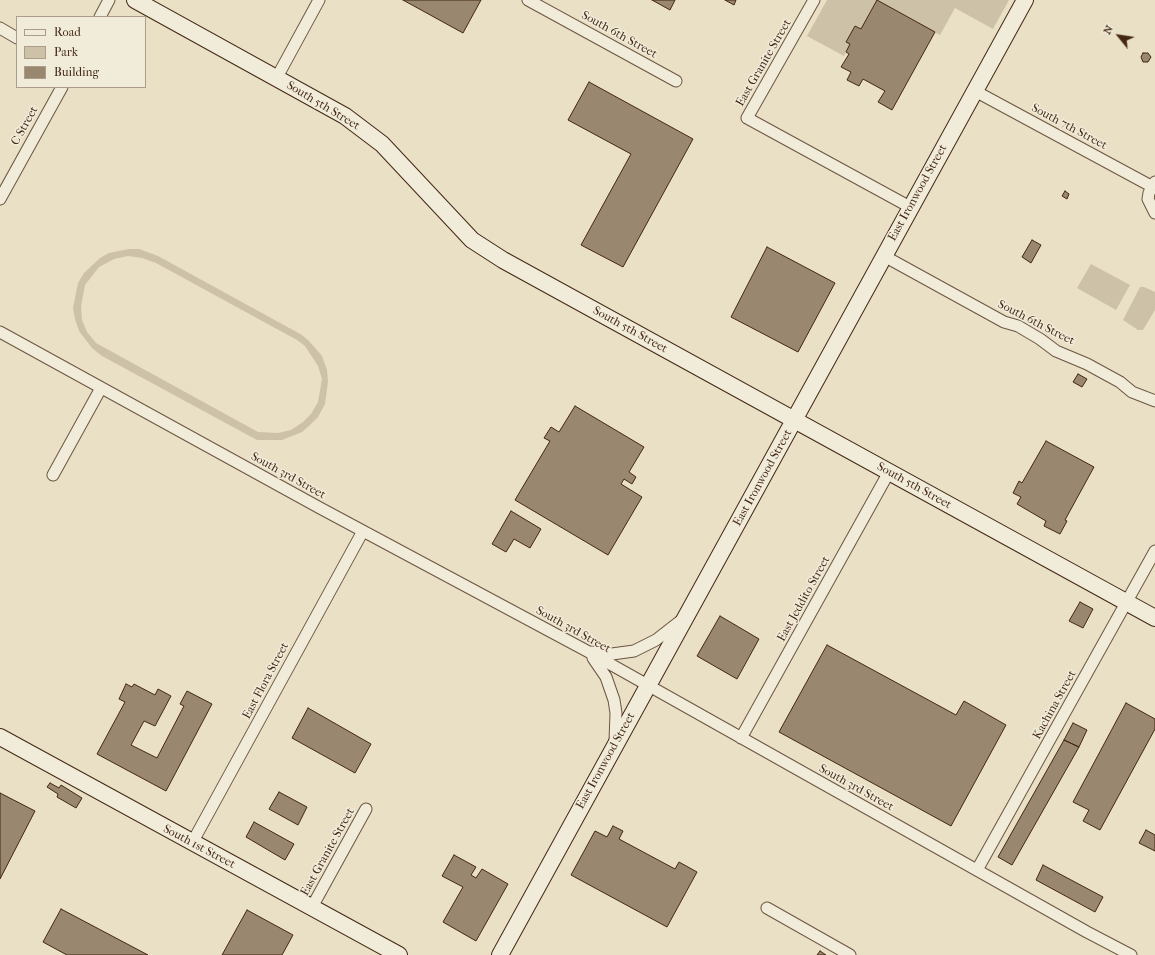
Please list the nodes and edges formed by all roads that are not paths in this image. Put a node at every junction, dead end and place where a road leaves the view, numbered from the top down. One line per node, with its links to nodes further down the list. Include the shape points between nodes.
1 (109, 0): 7 (street)
2 (135, 0): 10 (street, South 5th Street)
3 (319, 0): 10 (street)
4 (528, 0): 11 (street, South 6th Street)
5 (814, 0): 16 (street, East Granite Street, via 747,118)
6 (1025, 0): 13 (street, East Ironwood Street)
7 (101, 16)
8 (0, 28): 9 (street)
9 (16, 37)
10 (276, 78): 22 (street, South 5th Street, via 345,116 382,144 472,240 503,260)
11 (676, 82)
12 (61, 88): 15 (street, C Street)
13 (975, 91): 14 (street, South 7th Street); 16 (street, East Ironwood Street)
14 (1153, 184): 17 (street, South 7th Street, via 1148,199)
15 (0, 199)
16 (910, 207): 18 (street, East Ironwood Street)
17 (1155, 213)
18 (884, 256): 21 (street, South 6th Street, via 1004,322 1018,326 1056,351 1120,382 1132,392); 22 (street, East Ironwood Street)
19 (0, 332): 20 (street, South 3rd Street)
20 (101, 388): 24 (street); 25 (street, South 3rd Street)
21 (1155, 401)
22 (794, 420): 23 (street, South 5th Street); 28 (street, East Ironwood Street)
23 (889, 472): 27 (street, South 5th Street); 33 (street, East Jeddito Street)
24 (53, 475)
25 (362, 531): 30 (street, South 3rd Street); 36 (street, East Flora Street)
26 (1155, 552): 27 (street, Kachina Street)
27 (1126, 603): 29 (street, South 5th Street); 37 (street, Kachina Street)
28 (687, 615): 30 (street, via 656,640 634,651 612,654); 31 (street, East Ironwood Street)
29 (1155, 618)
30 (587, 652): 31 (street, South 3rd Street); 34 (street, via 600,666 610,688 616,713)
31 (648, 686): 33 (street, South 3rd Street); 34 (street, East Ironwood Street)
32 (0, 737): 36 (street, South 1st Street)
33 (741, 738): 37 (street, South 3rd Street)
34 (615, 746): 41 (street, East Ironwood Street)
35 (366, 809): 38 (street, East Granite Street)
36 (192, 843): 38 (street, South 1st Street)
37 (977, 870): 43 (street, South 3rd Street)
38 (312, 907): 40 (street, South 1st Street)
39 (767, 908): 42 (street)
40 (399, 955)
41 (500, 955)
42 (850, 955)
43 (1131, 955)

